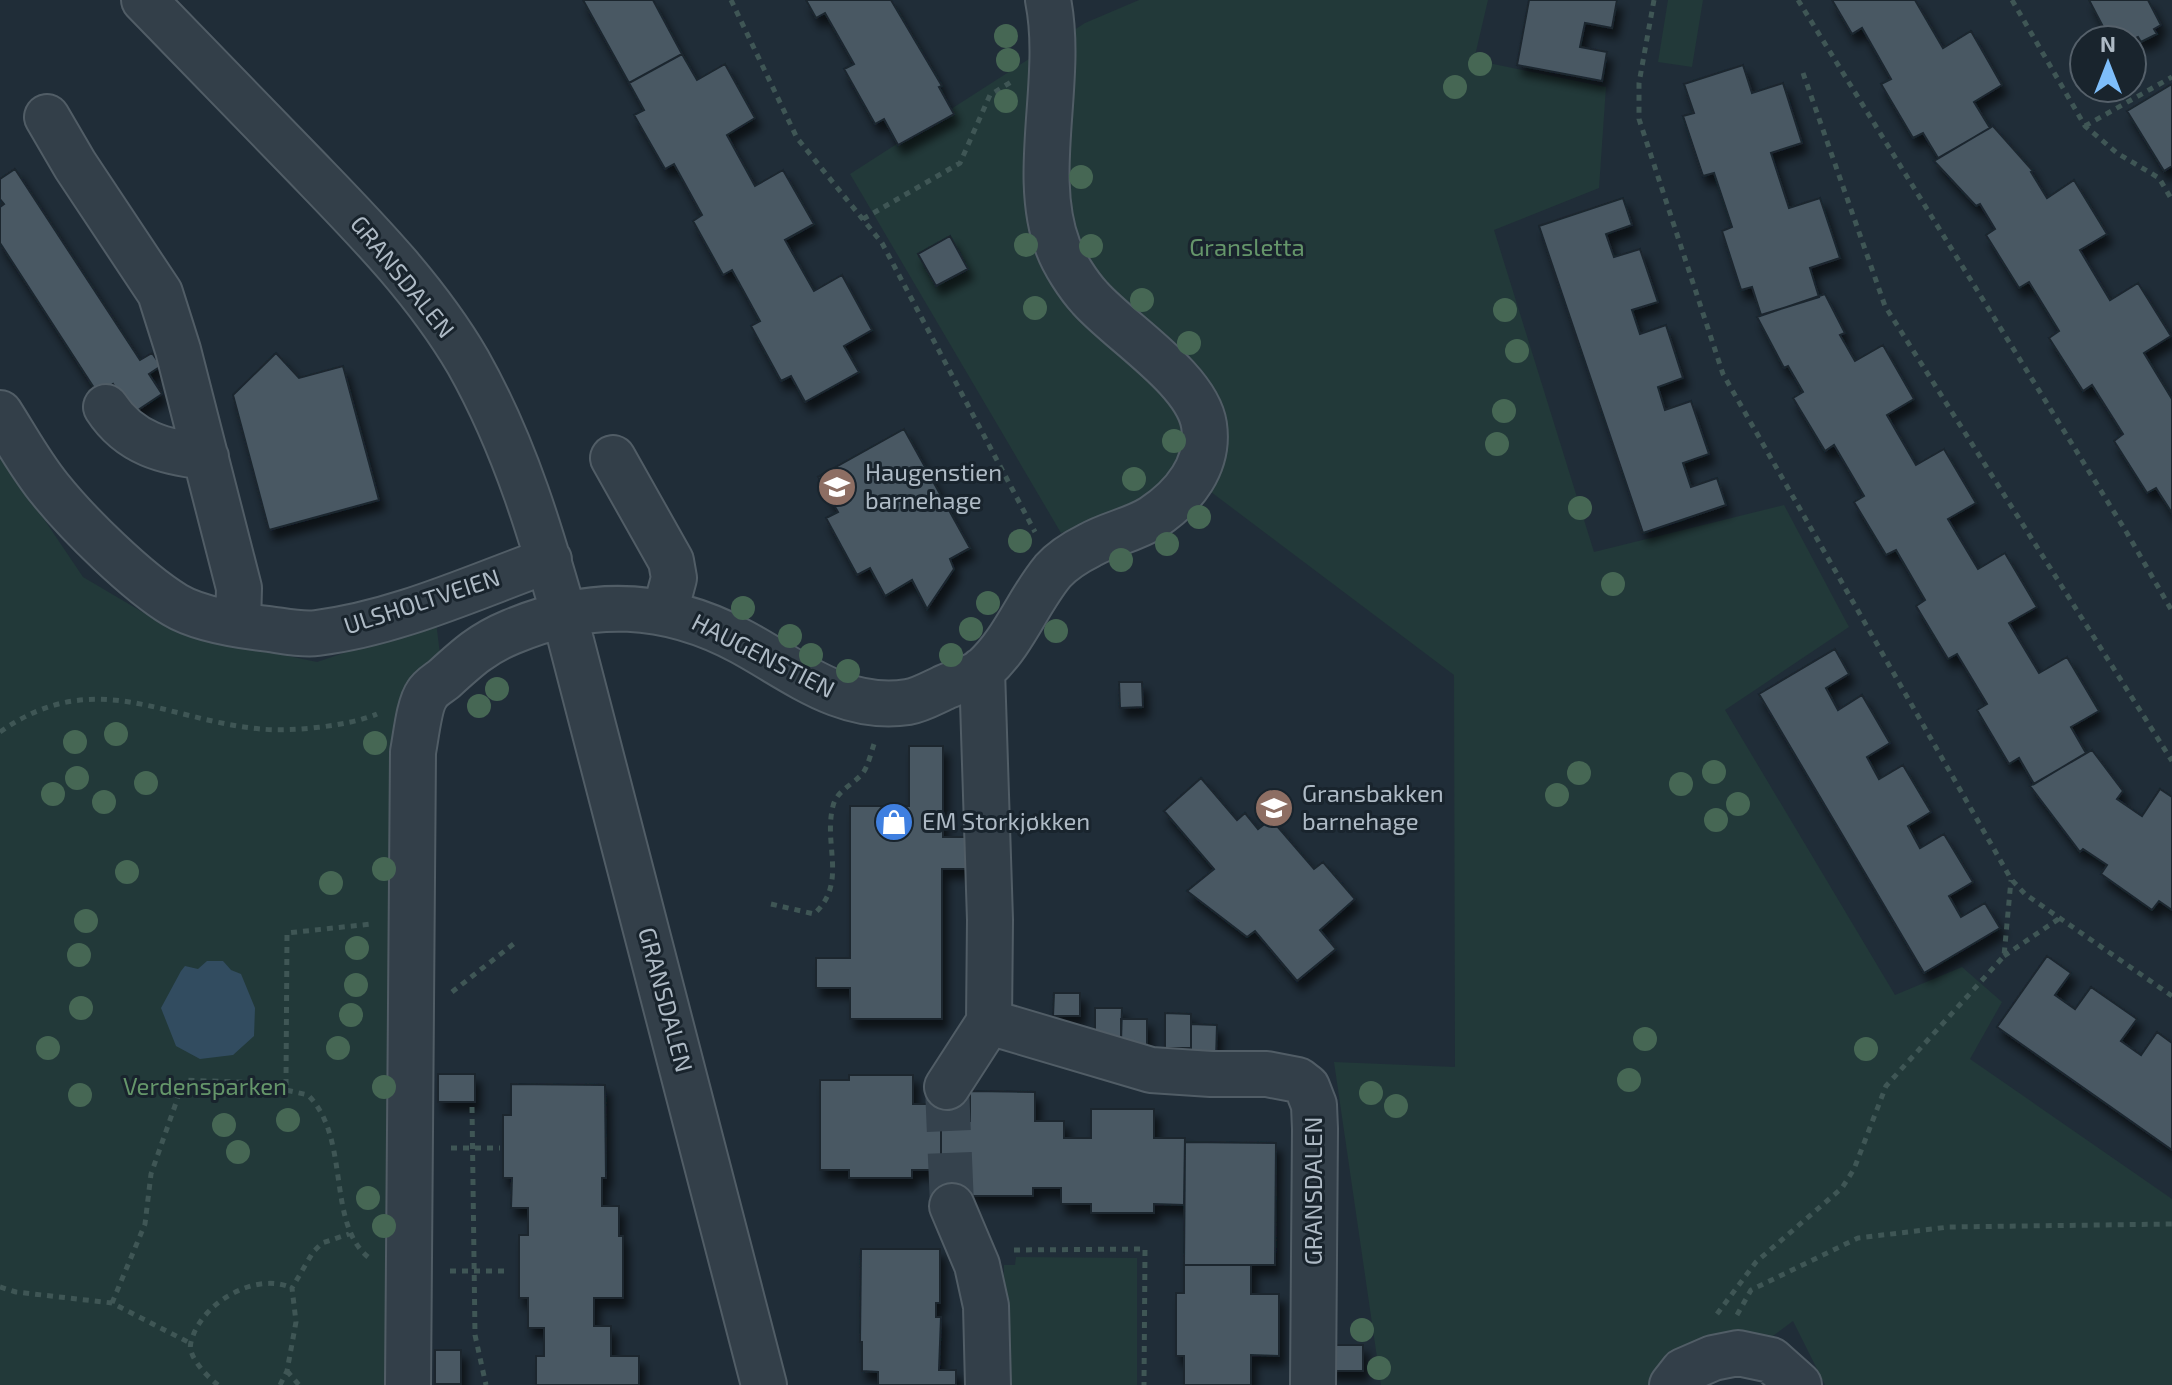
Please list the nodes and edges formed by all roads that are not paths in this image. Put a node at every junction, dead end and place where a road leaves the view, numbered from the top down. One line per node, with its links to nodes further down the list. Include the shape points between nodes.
1 (144, 0): 8 (street, GRANSDALEN, via 354,216 438,318 503,431)
2 (1048, 0): 12 (street, HAUGENSTIEN, via 1053,56 1046,189 1058,247 1088,297 1187,388 1204,423 1202,460 1186,490 1151,518 1091,544 1055,568)
3 (47, 117): 6 (street, via 160,293)
4 (106, 407): 6 (street, via 136,438 173,453)
5 (0, 413): 11 (street, ULSHOLTVEIEN, via 50,489 141,579 177,606)
6 (206, 457): 11 (street, via 239,588)
7 (613, 458): 9 (street, HAUGENSTIEN, via 671,561 674,578)
8 (549, 560): 10 (street, GRANSDALEN); 11 (street, ULSHOLTVEIEN, via 346,629 312,634)
9 (665, 612): 10 (street, HAUGENSTIEN, via 620,607); 12 (street, HAUGENSTIEN, via 717,629 819,687 864,703 913,701)
10 (564, 615): 16 (street, via 524,626 466,656 426,694 413,752); 17 (street, GRANSDALEN)
11 (238, 624)
12 (982, 670): 13 (street)
13 (989, 1022): 14 (street); 19 (street, GRANSDALEN, via 1151,1070 1267,1074 1307,1087 1315,1129)
14 (947, 1087)
15 (952, 1206): 18 (street, via 977,1265 986,1306)
16 (408, 1385)
17 (764, 1385)
18 (988, 1385)
19 (1313, 1385)
20 (1672, 1385): 21 (street, via 1683,1371 1738,1353 1771,1360)
21 (1799, 1385)

